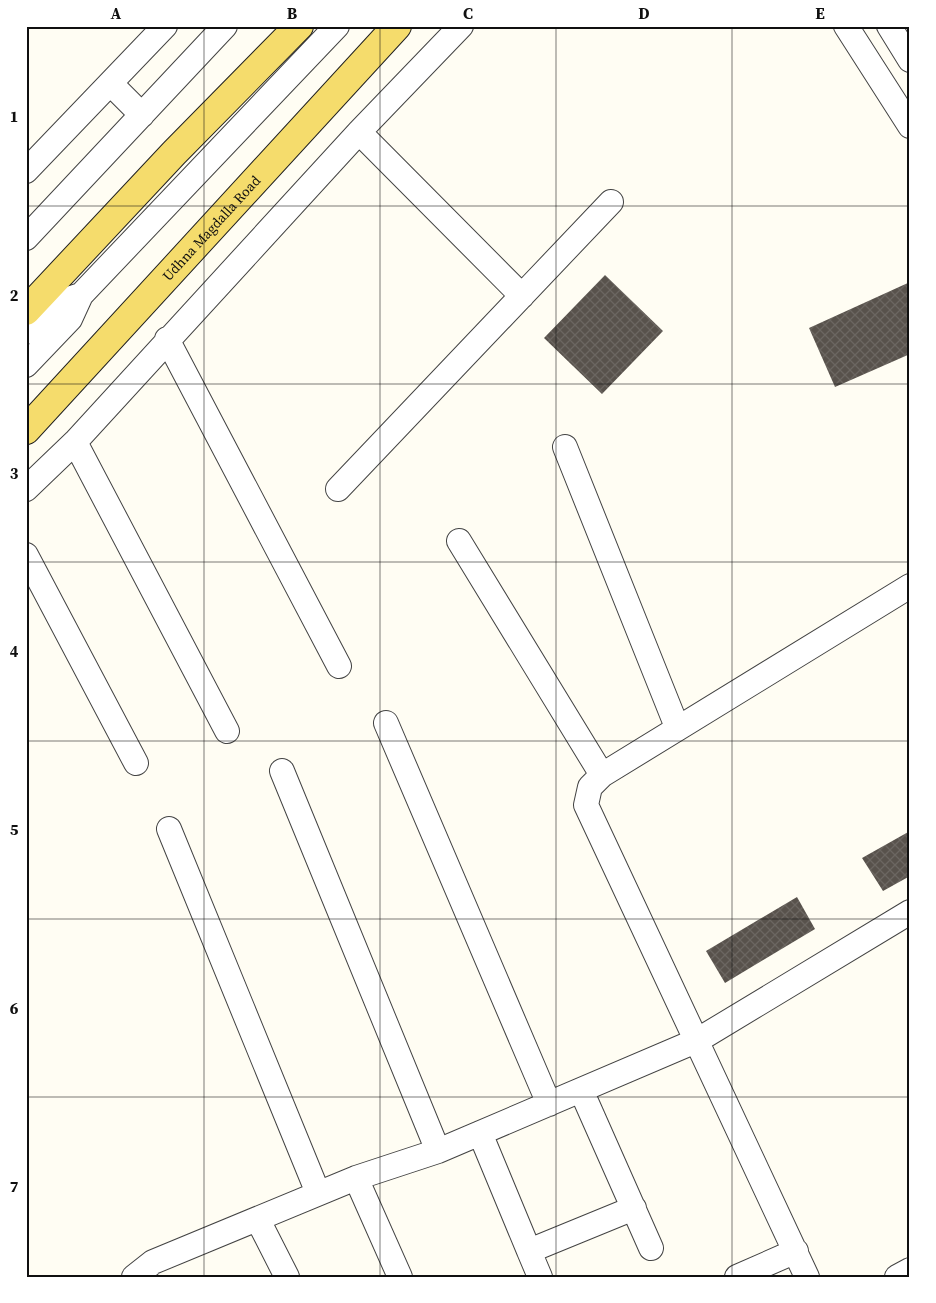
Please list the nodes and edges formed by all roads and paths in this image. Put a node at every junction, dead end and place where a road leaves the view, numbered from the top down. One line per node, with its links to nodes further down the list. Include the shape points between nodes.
1 (165, 26): 10 (street)
2 (225, 26): 11 (street)
3 (299, 26): 19 (main road)
4 (337, 26): 17 (street)
5 (397, 26): 23 (main road, Udhna Magdalla Road)
6 (461, 26): 13 (street)
7 (846, 26): 12 (street)
8 (888, 26): 9 (street)
9 (910, 60)
10 (111, 84): 11 (street); 14 (street)
11 (142, 115): 16 (street)
12 (910, 126)
13 (359, 132): 18 (street); 21 (street)
14 (26, 171)
15 (611, 202): 18 (street)
16 (26, 238)
17 (81, 295): 20 (street, via 52,304); 22 (street, via 70,319)
18 (522, 296): 27 (street)
19 (26, 311)
20 (26, 332)
21 (166, 339): 24 (street); 31 (street)
22 (26, 365)
23 (26, 430)
24 (75, 442): 26 (street); 34 (street)
25 (565, 447): 33 (street)
26 (26, 489)
27 (338, 489)
28 (459, 541): 37 (street)
29 (26, 555): 35 (street)
30 (910, 586): 33 (street)
31 (339, 666)
32 (386, 723): 42 (street)
33 (677, 727): 37 (street)
34 (227, 730)
35 (136, 763)
36 (282, 771): 44 (street)
37 (602, 775): 40 (street, via 590,787 586,805)
38 (169, 829): 46 (street)
39 (910, 912): 40 (street)
40 (698, 1040): 41 (street); 51 (street)
41 (581, 1090): 42 (street); 47 (street)
42 (549, 1104): 43 (street)
43 (480, 1133): 44 (street); 50 (street)
44 (438, 1151): 45 (street)
45 (356, 1178): 46 (street); 56 (street)
46 (318, 1193): 48 (street)
47 (634, 1208): 49 (street); 50 (street)
48 (258, 1220): 52 (street); 55 (street)
49 (652, 1248)
50 (530, 1251): 57 (street)
51 (796, 1251): 58 (street); 59 (street)
52 (157, 1269): 54 (street)
53 (910, 1270): 60 (street)
54 (134, 1277)
55 (288, 1277)
56 (400, 1277)
57 (540, 1277)
58 (737, 1277)
59 (807, 1277)
60 (898, 1277)

